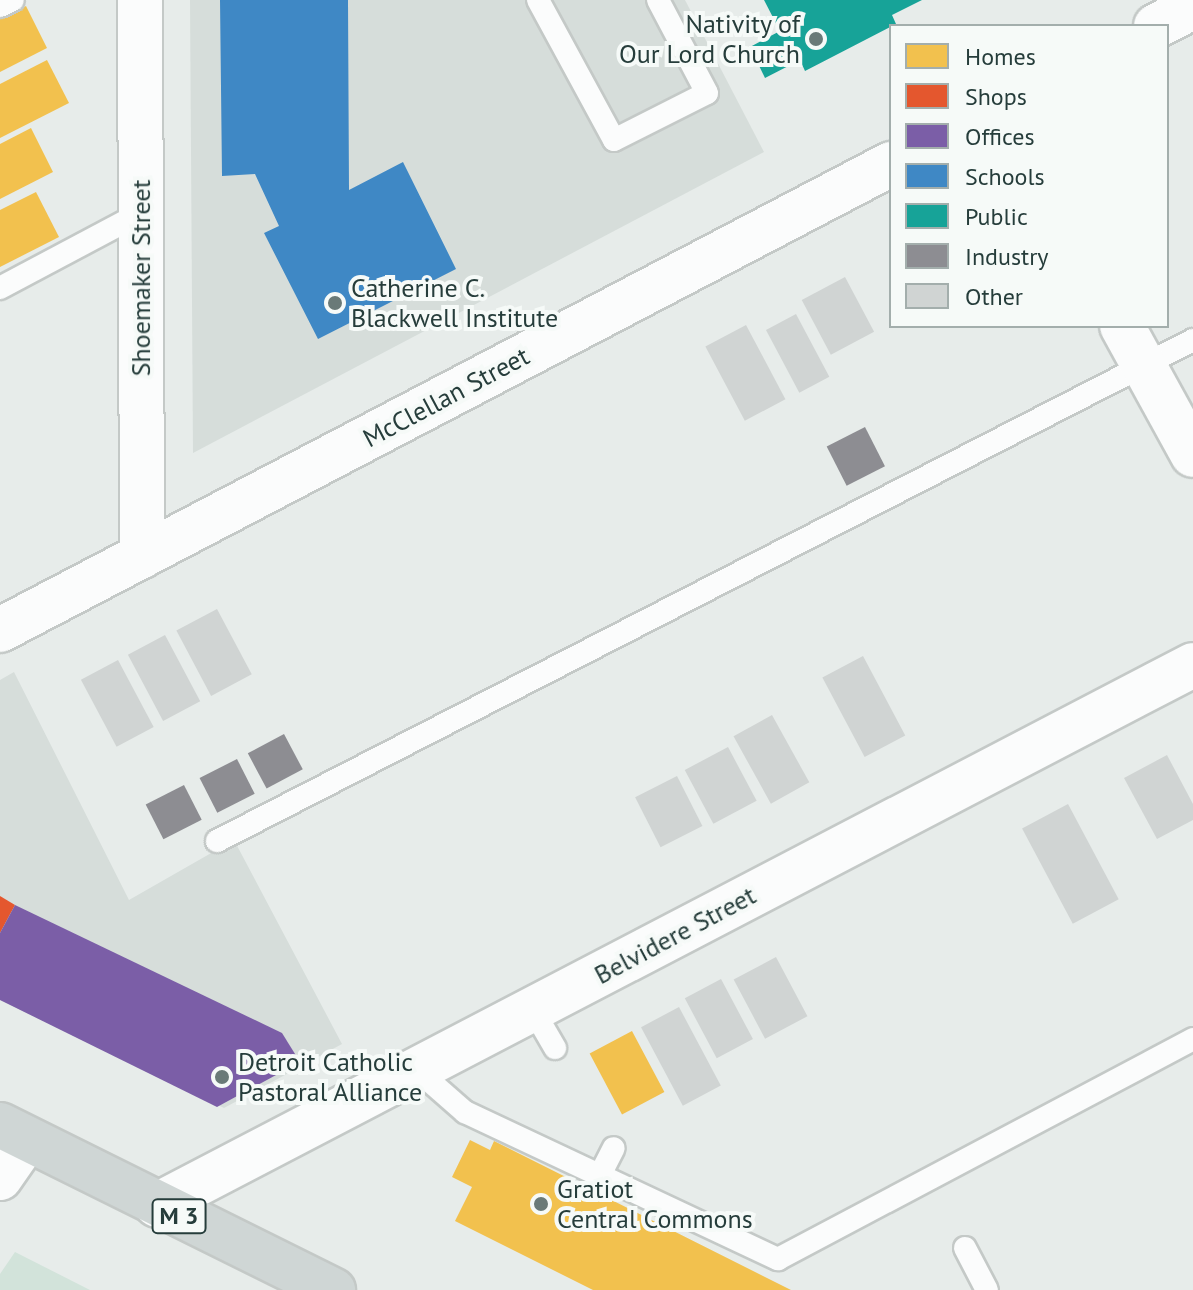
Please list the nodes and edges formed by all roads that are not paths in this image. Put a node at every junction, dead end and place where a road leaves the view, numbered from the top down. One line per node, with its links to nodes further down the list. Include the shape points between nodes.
1 (13, 0): 5 (lane)
2 (140, 0): 7 (street, Shoemaker Street)
3 (538, 0): 4 (lane, via 614,140 707,93)
4 (658, 0)
5 (0, 6)
6 (889, 165): 13 (street, McClellan Street)
7 (141, 213): 8 (lane); 13 (street, Shoemaker Street)
8 (0, 288)
9 (1123, 328): 11 (street)
10 (1193, 340): 11 (lane)
11 (1144, 366): 12 (street); 16 (lane)
12 (1193, 455)
13 (142, 556): 14 (street, McClellan Street)
14 (0, 630)
15 (1193, 665): 17 (street, Belvidere Street)
16 (217, 841)
17 (533, 1010): 19 (lane); 20 (street, Belvidere Street)
18 (1193, 1039): 23 (lane, via 778,1259)
19 (555, 1048)
20 (417, 1070): 23 (lane, via 465,1112); 25 (street, Belvidere Street)
21 (13, 1132): 24 (street); 25 (main road, M 3)
22 (614, 1148): 23 (lane)
23 (600, 1175)
24 (0, 1178)
25 (157, 1205): 27 (main road, M 3)
26 (965, 1248): 28 (lane)
27 (333, 1290)
28 (987, 1290)

